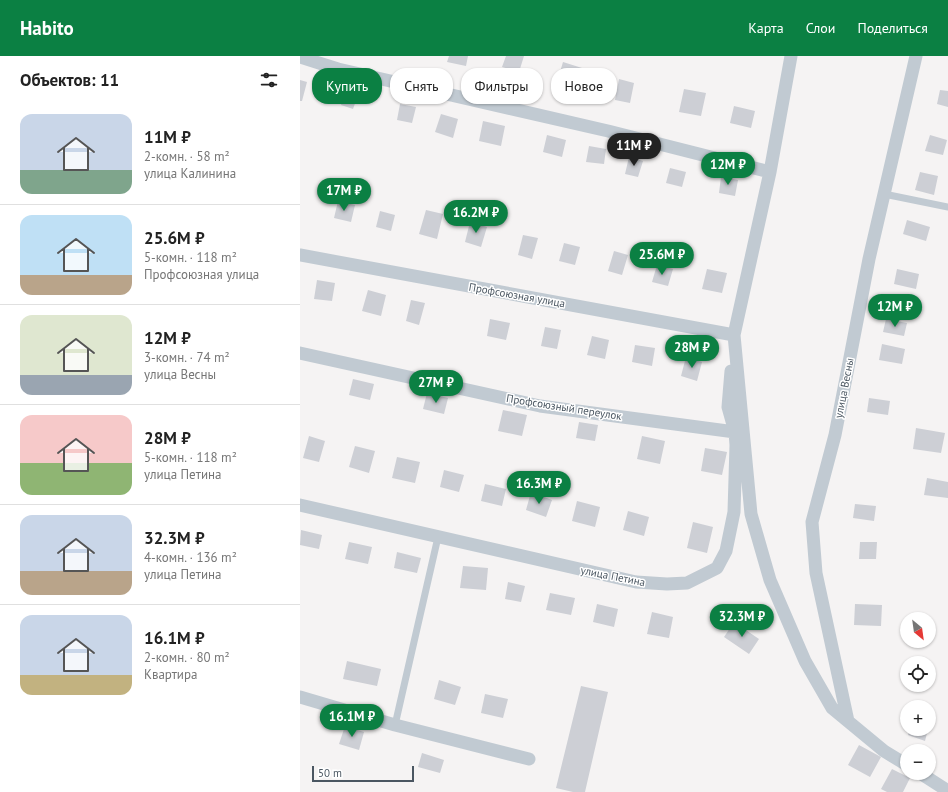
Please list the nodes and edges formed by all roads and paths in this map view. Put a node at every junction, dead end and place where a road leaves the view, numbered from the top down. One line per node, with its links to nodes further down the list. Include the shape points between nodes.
1 (791, 56): 4 (street)
2 (916, 56): 5 (street, улица Весны)
3 (300, 57): 4 (street, via 338,69 608,131)
4 (770, 172): 8 (street)
5 (884, 194): 6 (lane); 14 (street, улица Весны, via 835,434 812,522 816,573)
6 (948, 207)
7 (300, 255): 8 (street, Профсоюзная улица)
8 (734, 335): 10 (street, улица Петина, via 728,407); 14 (street, via 751,514 770,580 805,661 832,708)
9 (300, 353): 10 (street, Профсоюзный переулок, via 540,406)
10 (735, 432): 12 (street, улица Петина, via 734,512 726,551 717,568 688,583 636,582)
11 (300, 505): 12 (street, улица Петина)
12 (438, 537): 15 (lane)
13 (300, 697): 15 (street)
14 (848, 721): 17 (street)
15 (395, 726): 16 (street)
16 (529, 759)
17 (900, 761)
18 (931, 780): 19 (street)
19 (948, 791)

